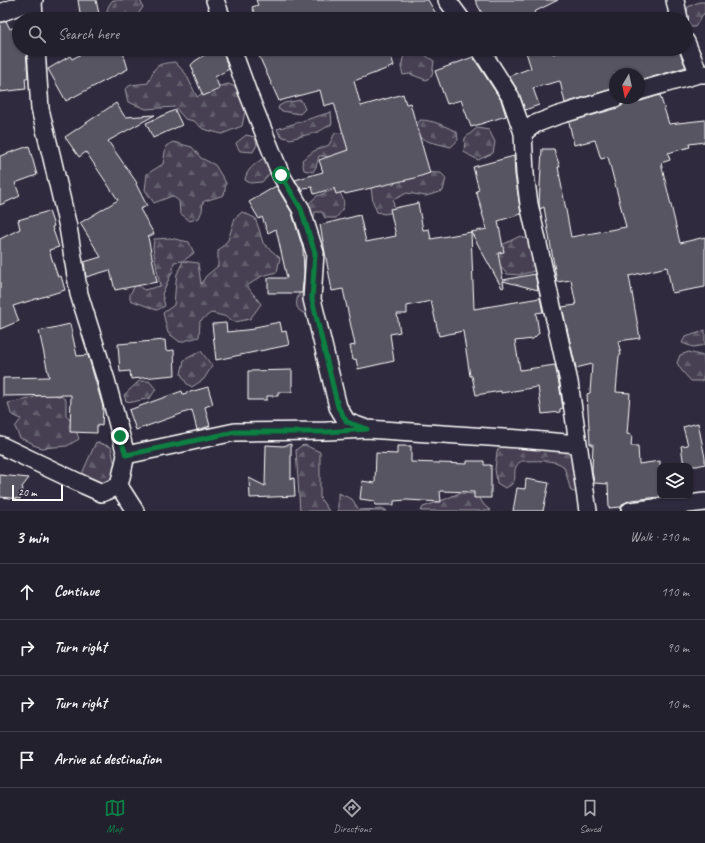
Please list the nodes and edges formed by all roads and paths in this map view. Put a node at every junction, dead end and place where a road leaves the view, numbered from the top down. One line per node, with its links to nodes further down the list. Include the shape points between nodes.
1 (33, 0): 5 (street); 9 (street)
2 (215, 0): 6 (street)
3 (447, 0): 7 (street)
4 (675, 0): 8 (street)
5 (34, 12)
6 (219, 12)
7 (456, 12)
8 (678, 12)
9 (0, 13)
10 (36, 56): 21 (street, via 40,110 68,227 79,294)
11 (235, 56): 18 (street, via 281,175 301,209 315,253 312,299 338,407 347,422)
12 (484, 56): 17 (street, via 510,96)
13 (693, 56): 14 (street)
14 (702, 74): 15 (street)
15 (645, 89)
16 (609, 100): 17 (street, via 535,124)
17 (523, 133): 19 (street, via 525,174 530,204 569,382)
18 (367, 429): 19 (street); 21 (street, via 327,432 235,432)
19 (578, 444): 25 (street)
20 (0, 445): 22 (street, via 102,493)
21 (126, 455): 22 (street)
22 (120, 486): 24 (street)
23 (705, 502): 26 (street)
24 (135, 511)
25 (588, 511)
26 (630, 511)

